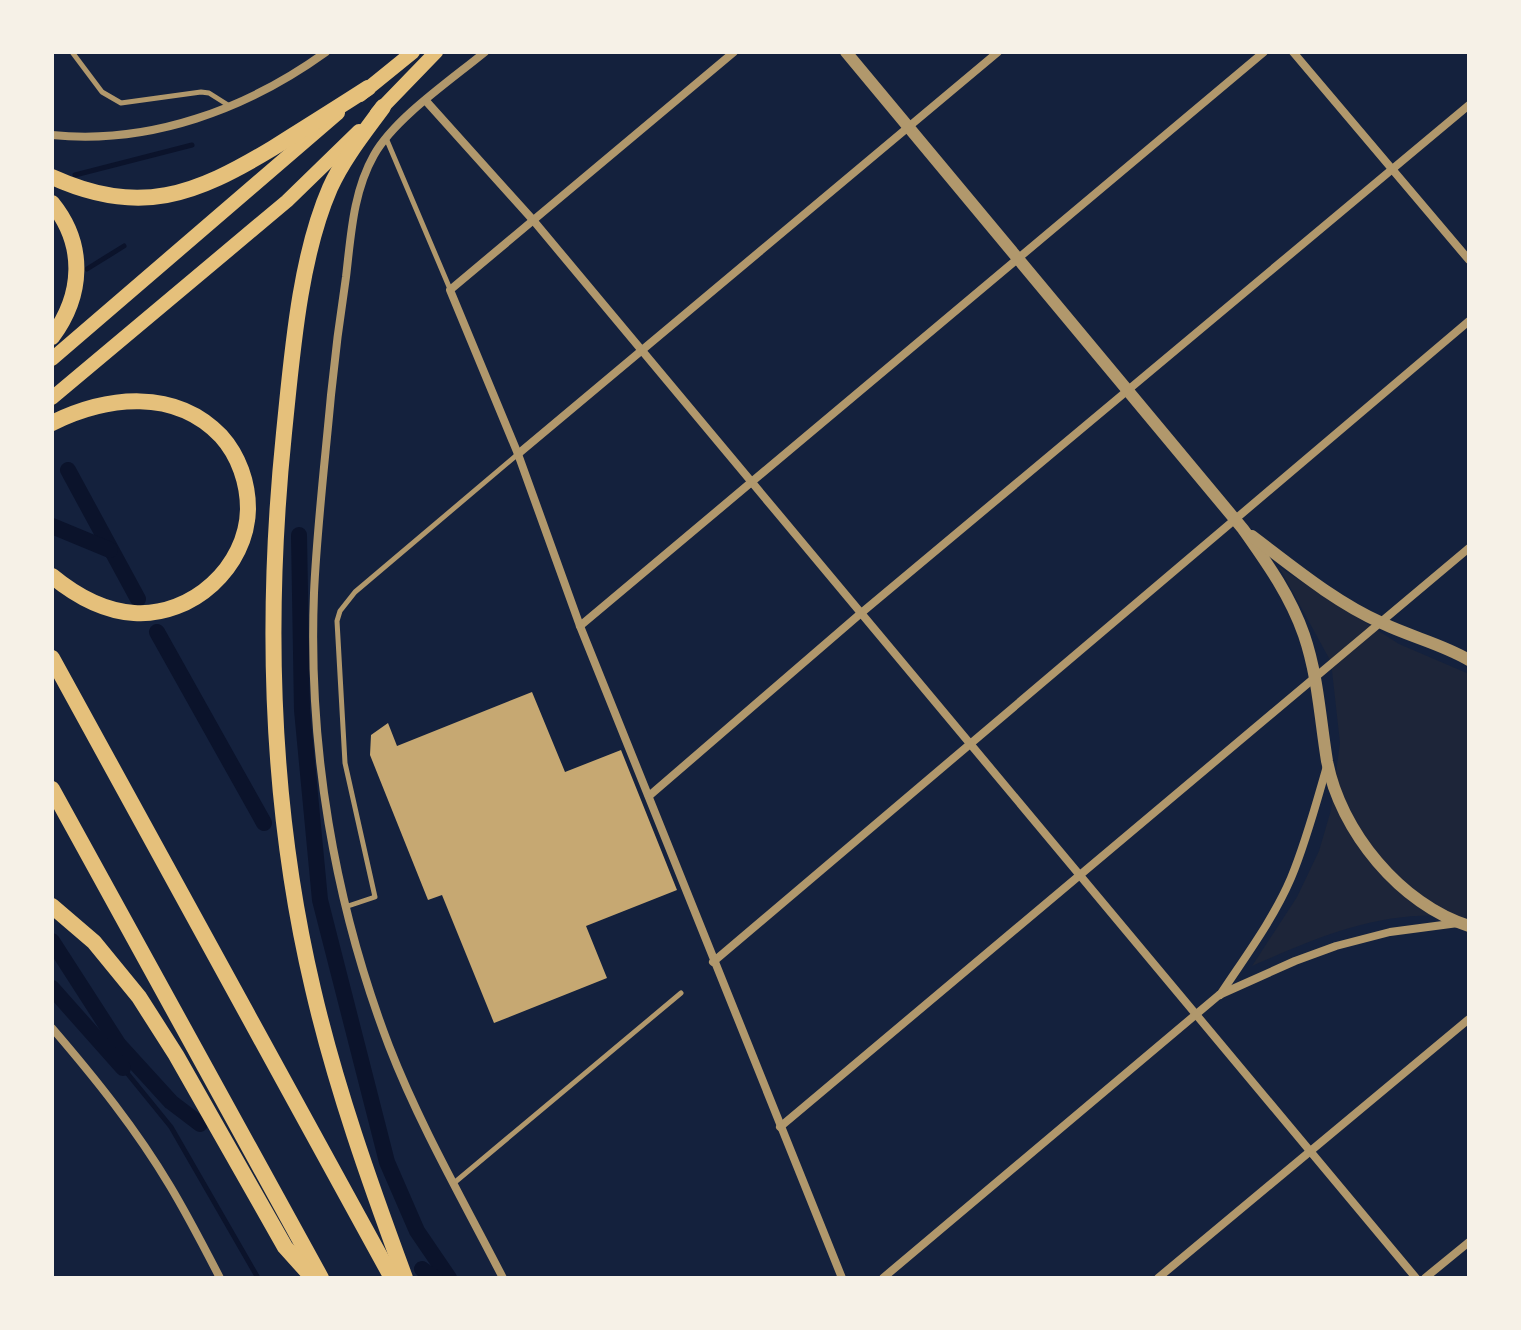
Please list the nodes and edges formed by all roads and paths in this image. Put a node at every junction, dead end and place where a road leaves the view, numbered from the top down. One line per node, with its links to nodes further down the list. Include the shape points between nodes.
1 (72, 52): 14 (lane, via 102,92 121,103 201,92)
2 (326, 52): 14 (street)
3 (413, 52): 11 (main road)
4 (436, 52): 15 (main road)
5 (485, 52): 12 (street)
6 (734, 52): 22 (street)
7 (846, 52): 16 (street)
8 (998, 52): 16 (street)
9 (1264, 52): 23 (street)
10 (1293, 52): 19 (street)
11 (368, 88): 20 (highway, via 225,176 183,192 146,198 105,196); 29 (main road)
12 (426, 101): 18 (street); 22 (street)
13 (1469, 105): 19 (street)
14 (229, 106): 17 (street, via 141,134)
15 (383, 107): 31 (main road, via 297,192); 68 (highway, via 331,188 313,241 300,308 277,510 274,694 287,846 312,987 361,1158)
16 (908, 127): 23 (street); 28 (street)
17 (52, 135)
18 (386, 138): 25 (lane); 52 (street, via 356,197 332,380 314,593 318,746)
19 (1392, 171): 24 (street); 30 (street)
20 (52, 177)
21 (52, 203): 27 (highway, via 71,237 77,275 73,300)
22 (533, 220): 25 (street); 28 (street)
23 (1017, 260): 30 (street); 34 (street)
24 (1469, 260)
25 (450, 290): 33 (street)
26 (1469, 321): 35 (street)
27 (52, 337)
28 (642, 350): 33 (street); 34 (street)
29 (52, 359)
30 (1127, 391): 35 (street); 38 (street)
31 (52, 398)
32 (52, 423): 37 (highway, via 129,401 182,408 227,443 243,475 248,510 228,567 206,590 173,608 118,610 80,595)
33 (518, 454): 40 (street); 52 (lane, via 355,592 340,611 345,763 375,897)
34 (750, 482): 38 (street); 40 (street)
35 (1239, 524): 39 (street, via 1309,580); 45 (street, via 1284,588); 46 (street)
36 (1469, 548): 39 (street)
37 (52, 576)
38 (860, 614): 46 (street); 49 (street)
39 (1380, 623): 41 (street); 45 (street)
40 (580, 626): 49 (street)
41 (1454, 652): 42 (street); 44 (street)
42 (1469, 652)
43 (52, 658): 67 (highway)
44 (1469, 660)
45 (1316, 677): 47 (street); 50 (street)
46 (970, 744): 50 (street); 54 (street)
47 (1328, 763): 53 (street, via 1371,854 1408,893); 56 (street, via 1290,880)
48 (52, 789): 66 (highway)
49 (649, 796): 54 (street)
50 (1079, 876): 57 (street); 60 (street)
51 (52, 906): 65 (highway, via 94,942 139,997 285,1247)
52 (345, 907): 62 (street, via 390,1049)
53 (1464, 925): 56 (street, via 1348,942)
54 (713, 962): 60 (street)
55 (681, 993): 62 (lane)
56 (1219, 995): 57 (street)
57 (1196, 1015): 61 (street); 71 (street)
58 (1469, 1019): 61 (street)
59 (52, 1028): 64 (street, via 133,1129)
60 (780, 1127): 70 (street)
61 (1309, 1151): 72 (street); 73 (street)
62 (454, 1183): 69 (street)
63 (1469, 1242): 74 (street)
64 (220, 1278)
65 (313, 1278)
66 (321, 1278)
67 (392, 1278)
68 (405, 1278)
69 (503, 1278)
70 (842, 1278)
71 (883, 1278)
72 (1158, 1278)
73 (1416, 1278)
74 (1425, 1278)

